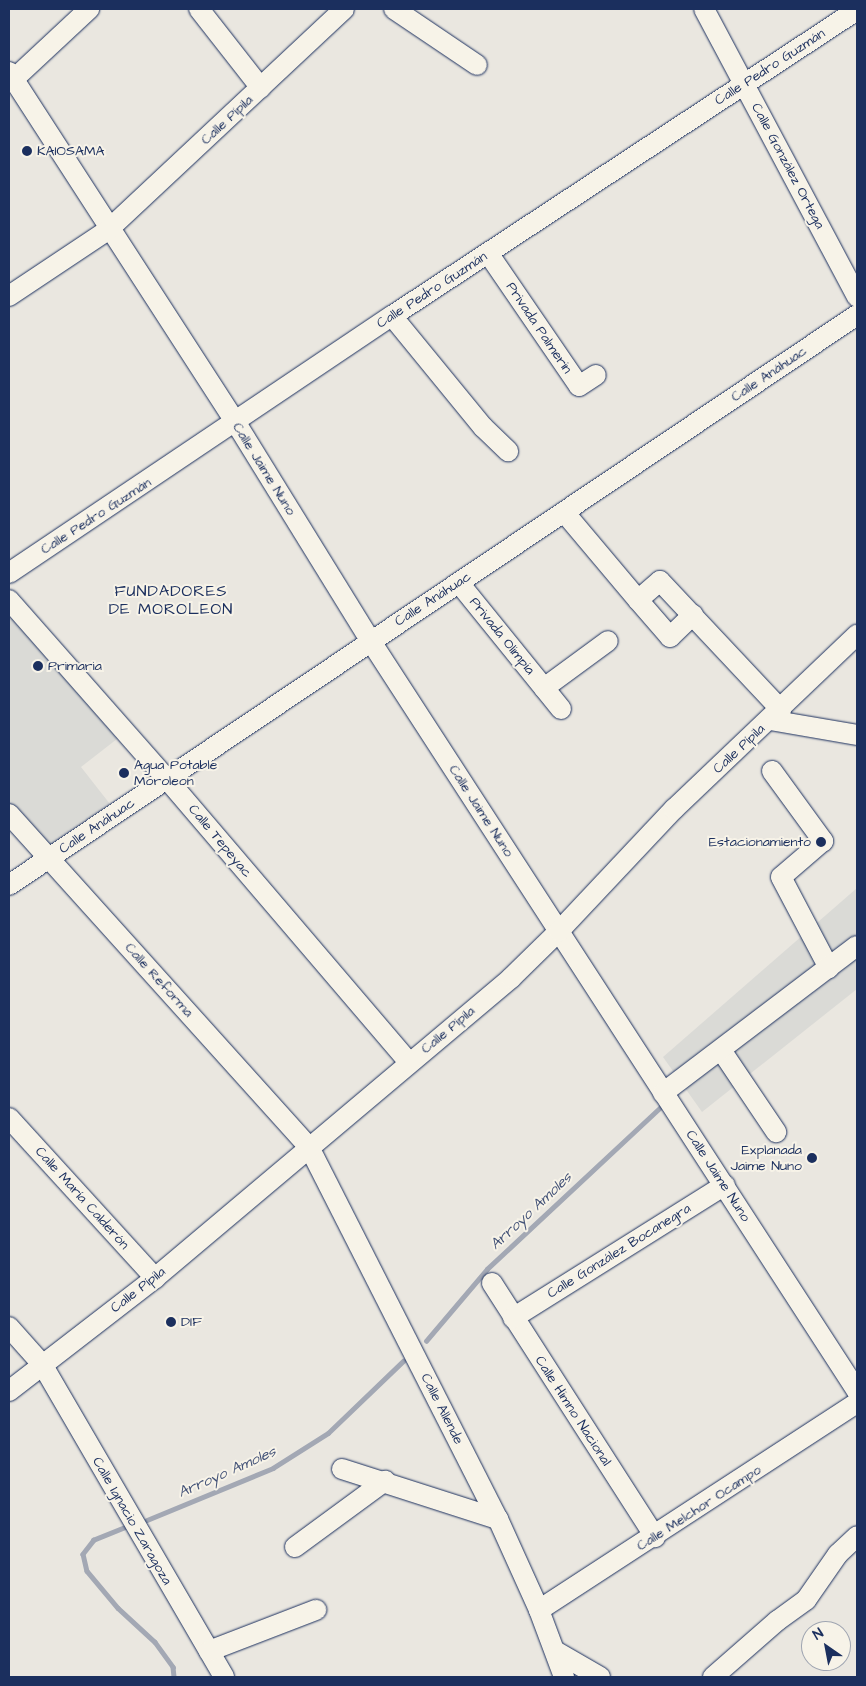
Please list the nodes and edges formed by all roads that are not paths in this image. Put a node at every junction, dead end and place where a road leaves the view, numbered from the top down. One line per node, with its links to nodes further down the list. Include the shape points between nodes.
1 (89, 9): 8 (street)
2 (199, 9): 10 (street)
3 (344, 9): 10 (street, Calle Pípila)
4 (394, 9): 7 (street)
5 (704, 9): 9 (street, Calle González Ortega)
6 (857, 10): 9 (street, Calle Pedro Guzmán)
7 (477, 65)
8 (11, 76): 11 (street, Calle Jaime Nuno)
9 (745, 83): 13 (street, Calle Pedro Guzmán); 15 (street, Calle González Ortega)
10 (261, 88): 12 (street, Calle Pípila)
11 (17, 100): 12 (street, Calle Jaime Nuno)
12 (108, 230): 14 (street, Calle Pípila); 19 (street, Calle Jaime Nuno)
13 (488, 253): 17 (street, Calle Pedro Guzmán); 18 (street, Privada Palmerin, via 578,386)
14 (9, 296)
15 (857, 296)
16 (857, 315): 21 (street, Calle Anáhuac)
17 (392, 316): 19 (street, Calle Pedro Guzmán); 20 (street, via 483,427)
18 (596, 375)
19 (236, 423): 22 (street, Calle Pedro Guzmán); 28 (street, Calle Jaime Nuno)
20 (508, 450)
21 (564, 512): 23 (street, Calle Anáhuac); 25 (street)
22 (9, 574)
23 (459, 583): 28 (street, Calle Anáhuac); 30 (street, Privada Olimpia)
24 (9, 600): 35 (street, Calle Tepeyac)
25 (638, 600): 26 (street, via 660,581); 26 (street, via 670,637)
26 (693, 616): 32 (street)
27 (857, 635): 32 (street, Calle Pípila)
28 (370, 640): 35 (street, Calle Anáhuac); 39 (street, Calle Jaime Nuno)
29 (608, 641): 30 (street, Privada Olimpia)
30 (544, 688): 31 (street, Privada Olimpia)
31 (561, 709)
32 (775, 715): 33 (street); 39 (street, Calle Pípila, via 674,809)
33 (857, 735)
34 (772, 771): 41 (street, via 823,841 781,877)
35 (167, 779): 37 (street, Calle Anáhuac); 43 (street, Calle Tepeyac)
36 (9, 814): 37 (street, Calle Reforma)
37 (49, 858): 38 (street, Calle Anáhuac); 47 (street, Calle Reforma)
38 (9, 885)
39 (560, 931): 43 (street, Calle Pípila, via 510,978); 44 (street, Calle Jaime Nuno)
40 (857, 946): 41 (street)
41 (829, 968): 42 (street)
42 (720, 1050): 44 (street); 46 (street)
43 (409, 1062): 47 (street, Calle Pípila)
44 (663, 1093): 48 (street, Calle Jaime Nuno)
45 (10, 1123): 49 (street, Calle María Calderón)
46 (776, 1132)
47 (309, 1147): 49 (street, Calle Pípila); 59 (street, Calle Allende)
48 (725, 1184): 51 (street, Calle González Bocanegra); 55 (street, Calle Jaime Nuno)
49 (154, 1278): 53 (street, Calle Pípila)
50 (492, 1284): 51 (street, Calle Himno Nacional)
51 (513, 1318): 61 (street, Calle Himno Nacional)
52 (9, 1327): 53 (street, Calle Ignacio Zaragoza)
53 (42, 1364): 54 (street, Calle Pípila); 65 (street, Calle Ignacio Zaragoza)
54 (9, 1391)
55 (857, 1391)
56 (857, 1403): 61 (street, Calle Melchor Ocampo)
57 (342, 1469): 58 (street)
58 (385, 1481): 59 (street); 62 (street)
59 (498, 1519): 64 (street, Calle Allende)
60 (857, 1536): 70 (street, via 838,1554 806,1600 776,1621)
61 (655, 1538): 64 (street, Calle Melchor Ocampo)
62 (295, 1547)
63 (316, 1610): 65 (street)
64 (539, 1610): 66 (street, Calle Allende)
65 (209, 1651): 67 (street, Calle Ignacio Zaragoza)
66 (555, 1651): 68 (street, Calle Allende); 69 (street)
67 (224, 1677)
68 (564, 1677)
69 (600, 1677)
70 (713, 1677)

